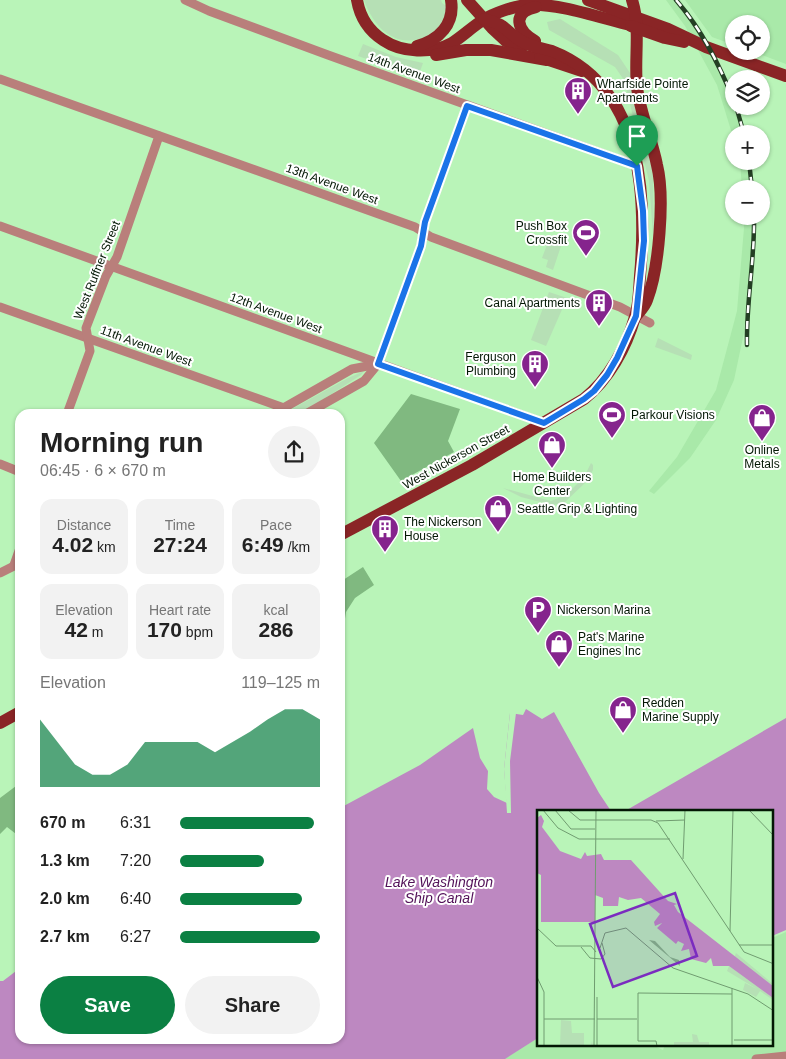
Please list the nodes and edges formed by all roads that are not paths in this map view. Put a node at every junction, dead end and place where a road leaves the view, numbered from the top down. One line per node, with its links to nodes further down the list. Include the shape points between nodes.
1 (185, 0): 7 (street, 14th Avenue West)
2 (452, 0): 12 (main road, via 449,21 439,36 424,44)
3 (467, 0): 10 (main road)
4 (559, 0): 9 (main road)
5 (632, 0): 23 (main road, via 636,14 637,89 658,167 661,211 657,255 647,302)
6 (357, 2): 12 (main road, via 365,22 375,34)
7 (204, 4): 16 (street, 14th Avenue West)
8 (546, 6): 9 (main road); 10 (main road, via 517,7); 13 (main road, via 526,11 521,17 520,28)
9 (582, 7): 11 (main road, via 666,38); 11 (main road, via 668,29)
10 (484, 19): 12 (main road, via 443,47); 13 (main road, via 506,41)
11 (706, 47): 14 (main road)
12 (402, 49): 13 (main road, via 435,55 466,50)
13 (547, 55): 18 (main road, West Nickerson Street, via 587,73 604,88 621,115)
14 (786, 76)
15 (0, 79): 17 (street, 13th Avenue West)
16 (467, 106): 18 (street, 14th Avenue West); 20 (street)
17 (160, 136): 20 (street, 13th Avenue West); 21 (street, West Ruffner Street, via 121,248)
18 (637, 166): 23 (main road, West Nickerson Street, via 644,241)
19 (0, 226): 21 (street, 12th Avenue West)
20 (424, 232): 23 (street, 13th Avenue West); 26 (street)
21 (111, 266): 25 (street, West Ruffner Street, via 86,328); 26 (street, 12th Avenue West)
22 (0, 307): 25 (street, 11th Avenue West)
23 (636, 316): 24 (street, 13th Avenue West); 30 (main road, West Nickerson Street, via 617,358 594,391)
24 (650, 323)
25 (87, 338): 27 (street, 11th Avenue West); 28 (street, West Ruffner Street, via 90,350)
26 (378, 364): 27 (street, via 352,368); 29 (street, via 364,381); 30 (street, 12th Avenue West)
27 (284, 408)
28 (69, 409)
29 (315, 409)
30 (544, 423): 33 (main road, West Nickerson Street)
31 (0, 464): 32 (street)
32 (15, 470)
33 (345, 533)
34 (15, 564): 35 (street)
35 (0, 573)
36 (15, 715): 37 (main road)
37 (0, 723)
38 (786, 1056): 39 (street)
39 (756, 1059)

